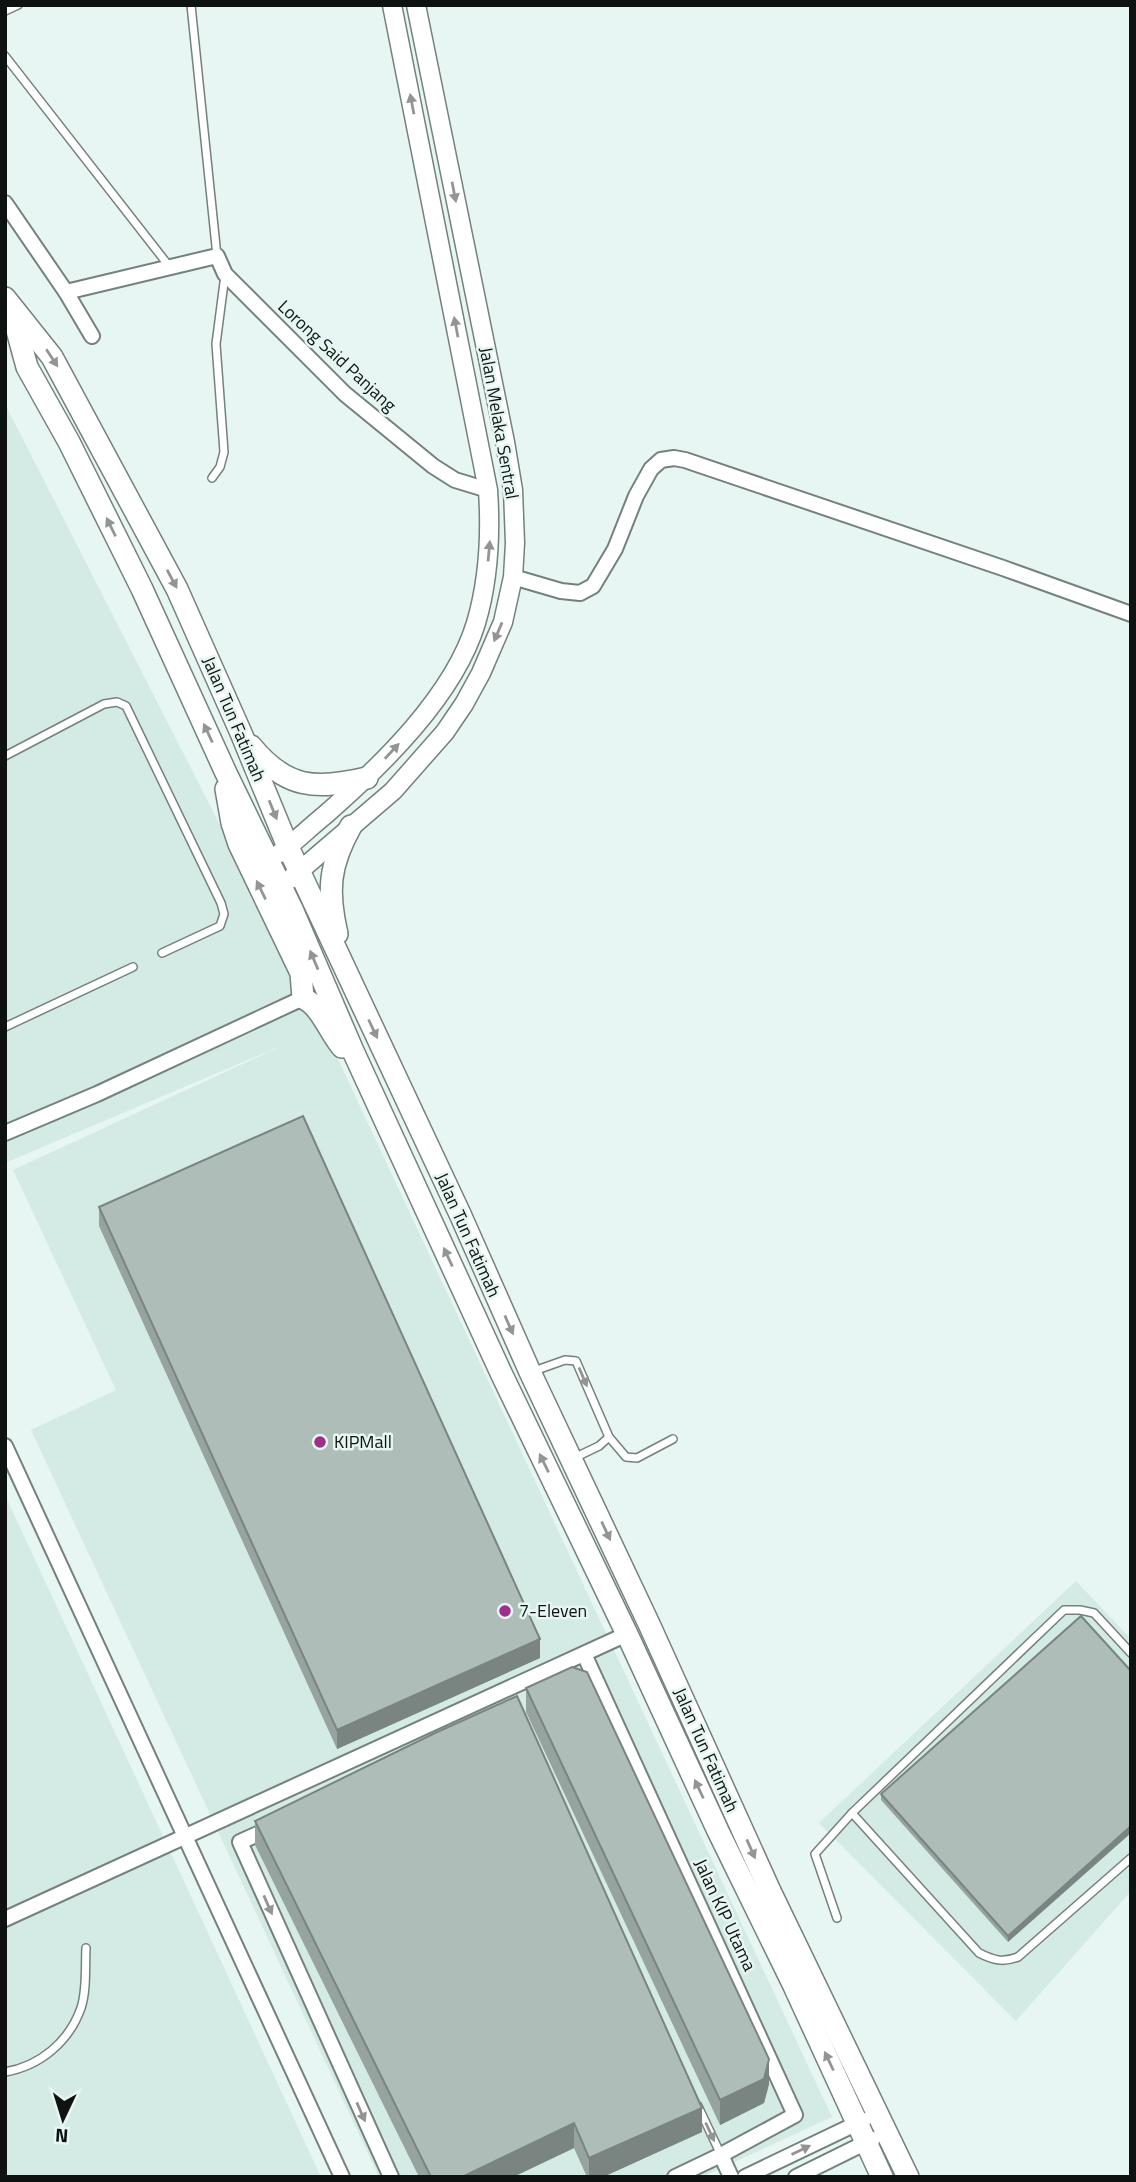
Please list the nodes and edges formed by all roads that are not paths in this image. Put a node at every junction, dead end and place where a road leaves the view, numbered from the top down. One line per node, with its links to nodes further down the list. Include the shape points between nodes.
1 (18, 5): 5 (lane)
2 (191, 5): 8 (lane)
3 (392, 5): 15 (street, Jalan Melaka Sentral, one-way to 3)
4 (416, 5): 16 (street, Jalan Melaka Sentral, one-way to 16, via 505,442 513,490)
5 (5, 11)
6 (5, 57): 9 (lane)
7 (5, 203): 11 (street)
8 (217, 256): 9 (street); 10 (street, Lorong Said Panjang)
9 (169, 266): 11 (street)
10 (225, 274): 14 (lane, via 216,344 224,452); 15 (street, Lorong Said Panjang, via 355,402 433,466 455,480)
11 (66, 292): 13 (street)
12 (7, 301): 18 (main road, Jalan Tun Fatimah, one-way to 18, via 66,381 177,589); 20 (main road, Jalan Tun Fatimah, one-way to 12, via 142,590 27,367)
13 (92, 336)
14 (212, 478)
15 (488, 490): 21 (street, Jalan Melaka Sentral, one-way to 15, via 435,699 458,665 475,625 490,543)
16 (513, 577): 17 (street, via 561,591 580,593 593,586 615,550 651,469 674,458); 22 (street, Jalan Melaka Sentral, one-way to 22, via 503,622 464,704 400,783)
17 (1131, 614)
18 (241, 733): 21 (main road, via 261,758 295,782 317,786); 23 (main road, Jalan Tun Fatimah, one-way to 23)
19 (5, 756): 27 (lane, via 104,704 126,706 224,914 220,926)
20 (226, 773): 24 (main road, Jalan Tun Fatimah); 30 (main road, one-way to 20, via 301,973 239,844 228,804)
21 (366, 778): 23 (street, Jalan Melaka Sentral)
22 (351, 827): 25 (street, Jalan Melaka Sentral); 29 (main road, via 339,847 331,882)
23 (288, 847): 24 (street, Jalan Melaka Sentral); 25 (main road, Jalan Tun Fatimah)
24 (269, 861): 26 (main road, Jalan Tun Fatimah)
25 (300, 871): 26 (street, Jalan Melaka Sentral); 29 (main road, Jalan Tun Fatimah)
26 (281, 886): 32 (main road, Jalan Tun Fatimah, one-way to 26)
27 (162, 953)
28 (133, 967): 31 (lane)
29 (344, 967): 34 (main road, Jalan Tun Fatimah, one-way to 34)
30 (303, 998): 32 (main road, via 317,1008 343,1049); 33 (street)
31 (5, 1027)
32 (353, 1051): 39 (main road, Jalan Tun Fatimah, one-way to 32)
33 (5, 1133)
34 (530, 1372): 35 (lane, one-way to 35, via 565,1360 576,1361); 38 (main road, Jalan Tun Fatimah)
35 (609, 1437): 36 (lane, via 626,1457 637,1458); 38 (lane)
36 (673, 1439)
37 (5, 1446): 44 (street)
38 (572, 1459): 51 (main road, Jalan Tun Fatimah, one-way to 51, via 770,1891)
39 (627, 1634): 41 (street); 52 (main road, Jalan Tun Fatimah, one-way to 39)
40 (1131, 1653): 42 (lane, via 1094,1613 1064,1610)
41 (584, 1654): 44 (street); 54 (street, Jalan KIP Utama, via 589,1681 795,2115)
42 (852, 1813): 45 (lane, via 979,1953 993,1960 1018,1957); 46 (lane, via 815,1854)
43 (290, 1819): 56 (street, one-way to 56, via 240,1842)
44 (185, 1837): 47 (street); 55 (street)
45 (1131, 1858)
46 (837, 1917)
47 (5, 1919)
48 (86, 1948): 49 (lane, via 82,2007 70,2031 49,2054 24,2069)
49 (5, 2072)
50 (692, 2092): 54 (lane, one-way to 54)
51 (883, 2122): 52 (street); 53 (street); 62 (main road, Jalan Tun Fatimah)
52 (857, 2123): 53 (main road, Jalan Tun Fatimah); 59 (street, one-way to 52)
53 (866, 2143): 60 (street); 61 (main road, Jalan Tun Fatimah)
54 (721, 2155): 57 (street, Jalan KIP Utama); 58 (street)
55 (342, 2177)
56 (391, 2177)
57 (675, 2177)
58 (731, 2177)
59 (745, 2177)
60 (796, 2177)
61 (882, 2177)
62 (908, 2177)

